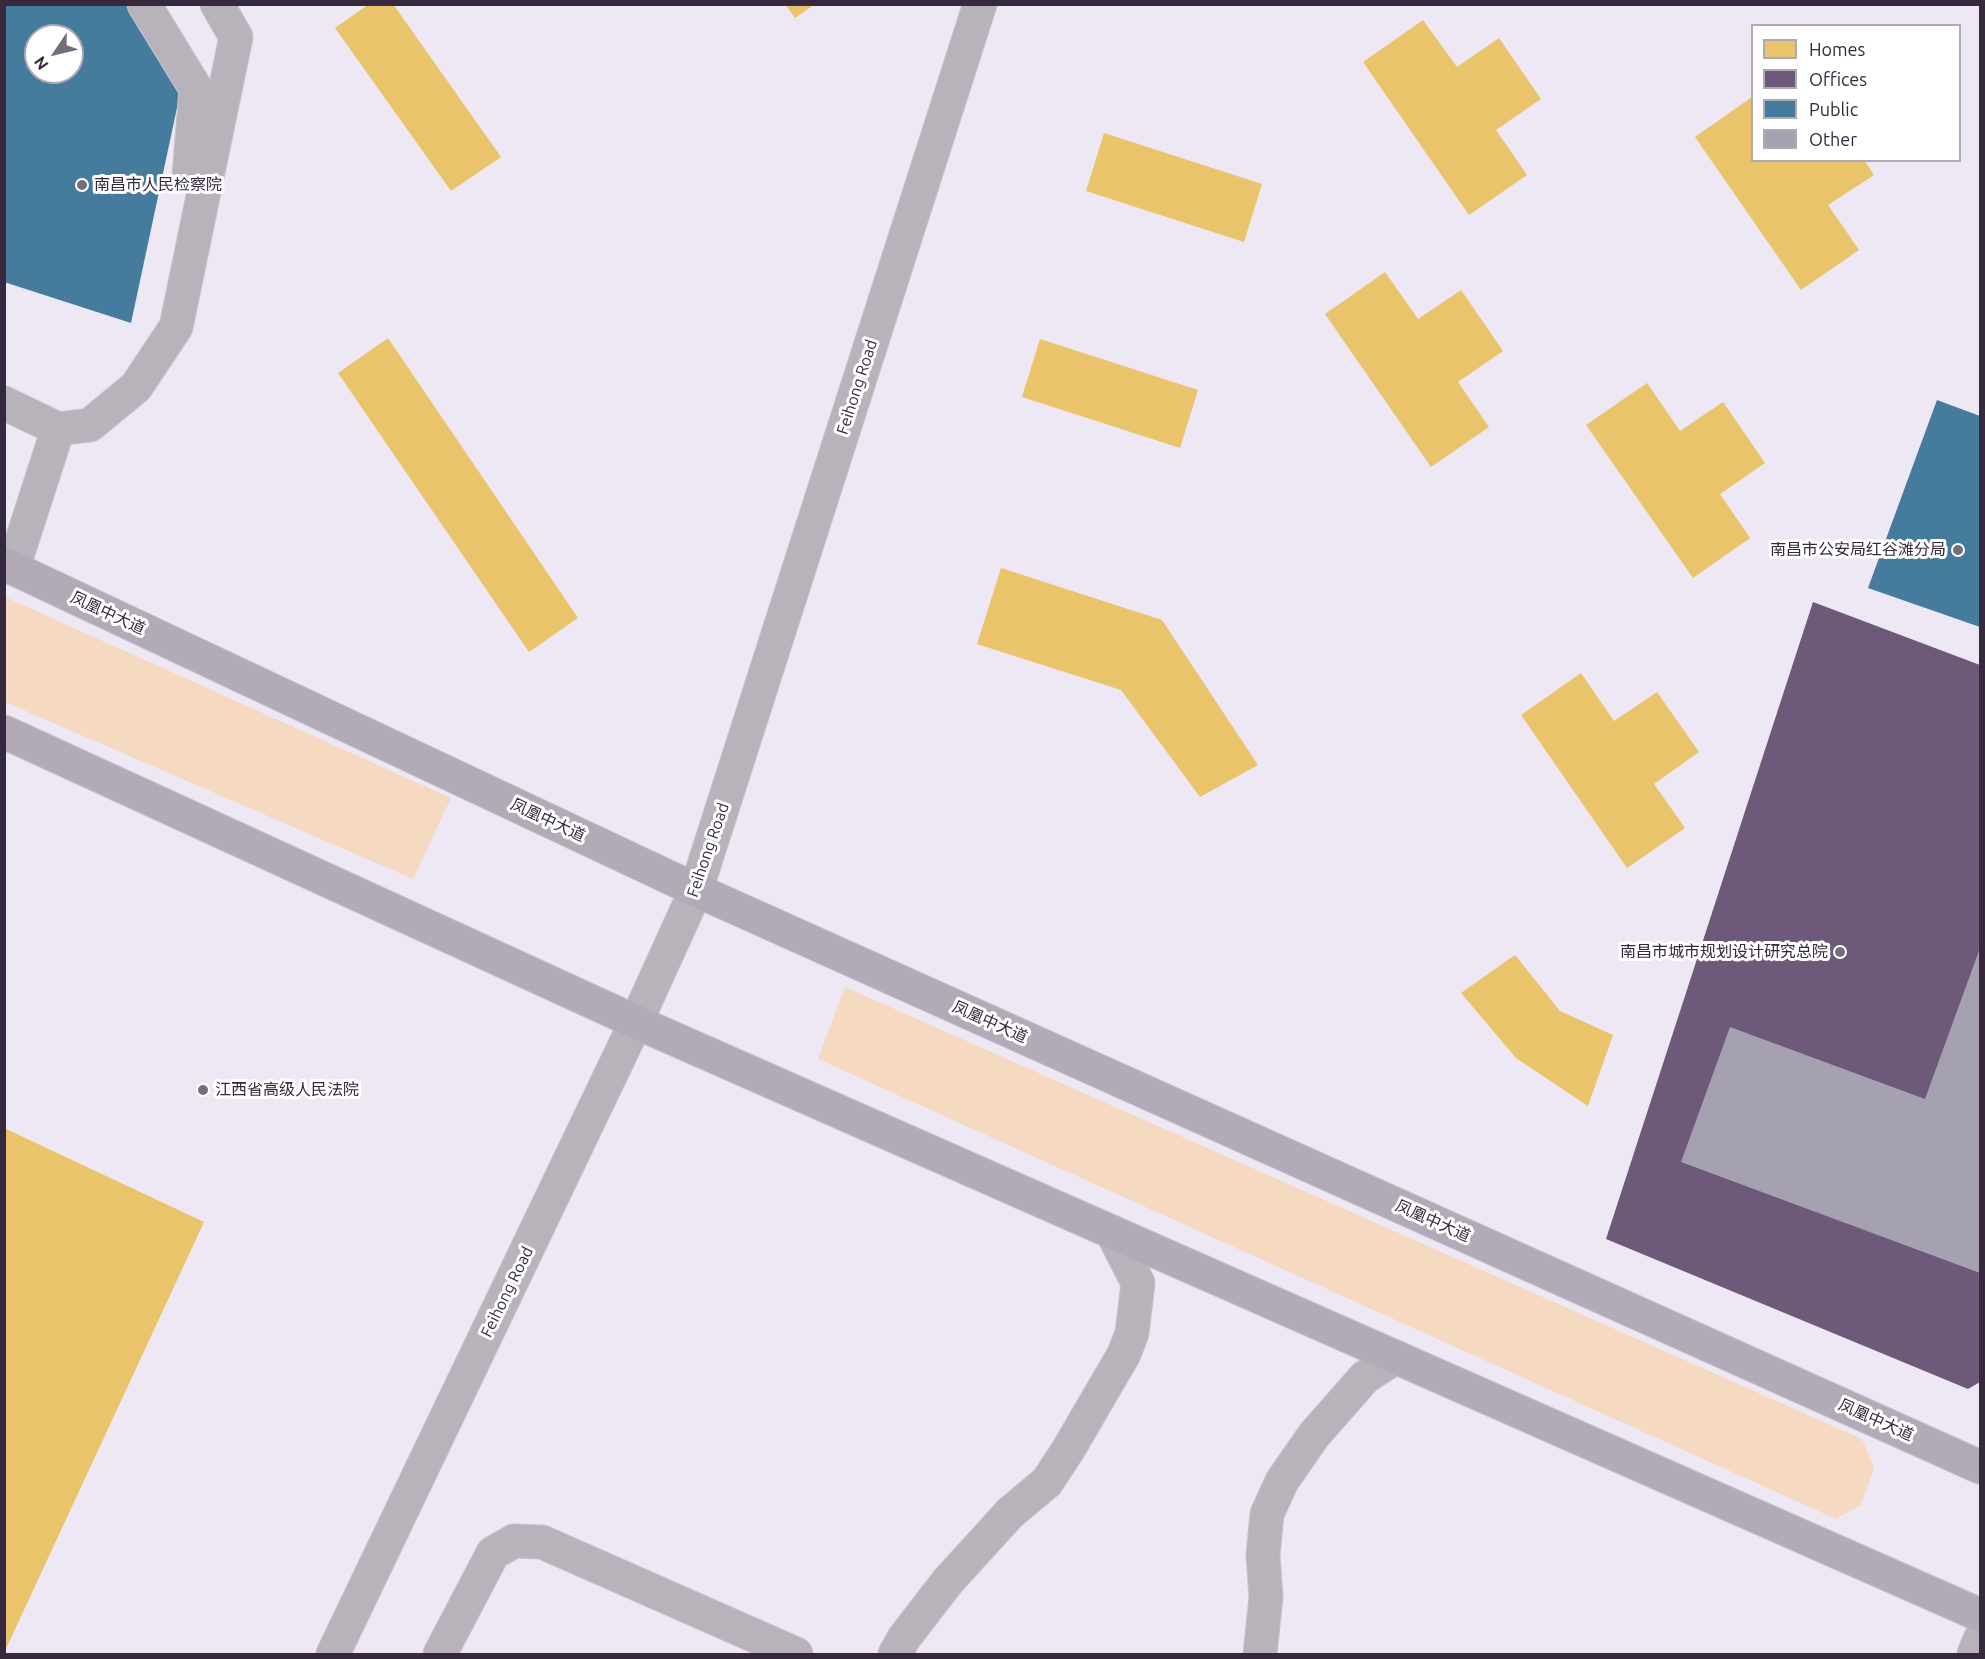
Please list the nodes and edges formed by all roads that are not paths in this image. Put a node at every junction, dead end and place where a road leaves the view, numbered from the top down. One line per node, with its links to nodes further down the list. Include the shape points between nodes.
1 (144, 4): 4 (street, via 196,89)
2 (217, 4): 4 (street, via 236,38)
3 (980, 4): 9 (street, Feihong Road)
4 (176, 327): 6 (street, via 136,387 90,425)
5 (4, 403): 6 (street)
6 (58, 429): 7 (street)
7 (9, 566): 9 (main road, 凤凰中大道)
8 (4, 732): 10 (main road)
9 (696, 890): 10 (street, Feihong Road); 13 (main road, 凤凰中大道)
10 (636, 1022): 11 (main road); 16 (street, Feihong Road)
11 (1112, 1232): 12 (main road); 19 (street, via 1138,1283 1132,1333 1124,1354 1047,1482 1010,1513 948,1581)
12 (1396, 1357): 14 (main road); 20 (street, via 1365,1377 1314,1435 1282,1481 1267,1514 1263,1555 1266,1597)
13 (1980, 1467)
14 (1980, 1615)
15 (1980, 1639): 21 (street)
16 (333, 1654)
17 (440, 1654): 18 (street, via 494,1553 514,1541 542,1542)
18 (796, 1654)
19 (895, 1654)
20 (1260, 1654)
21 (1974, 1654)

